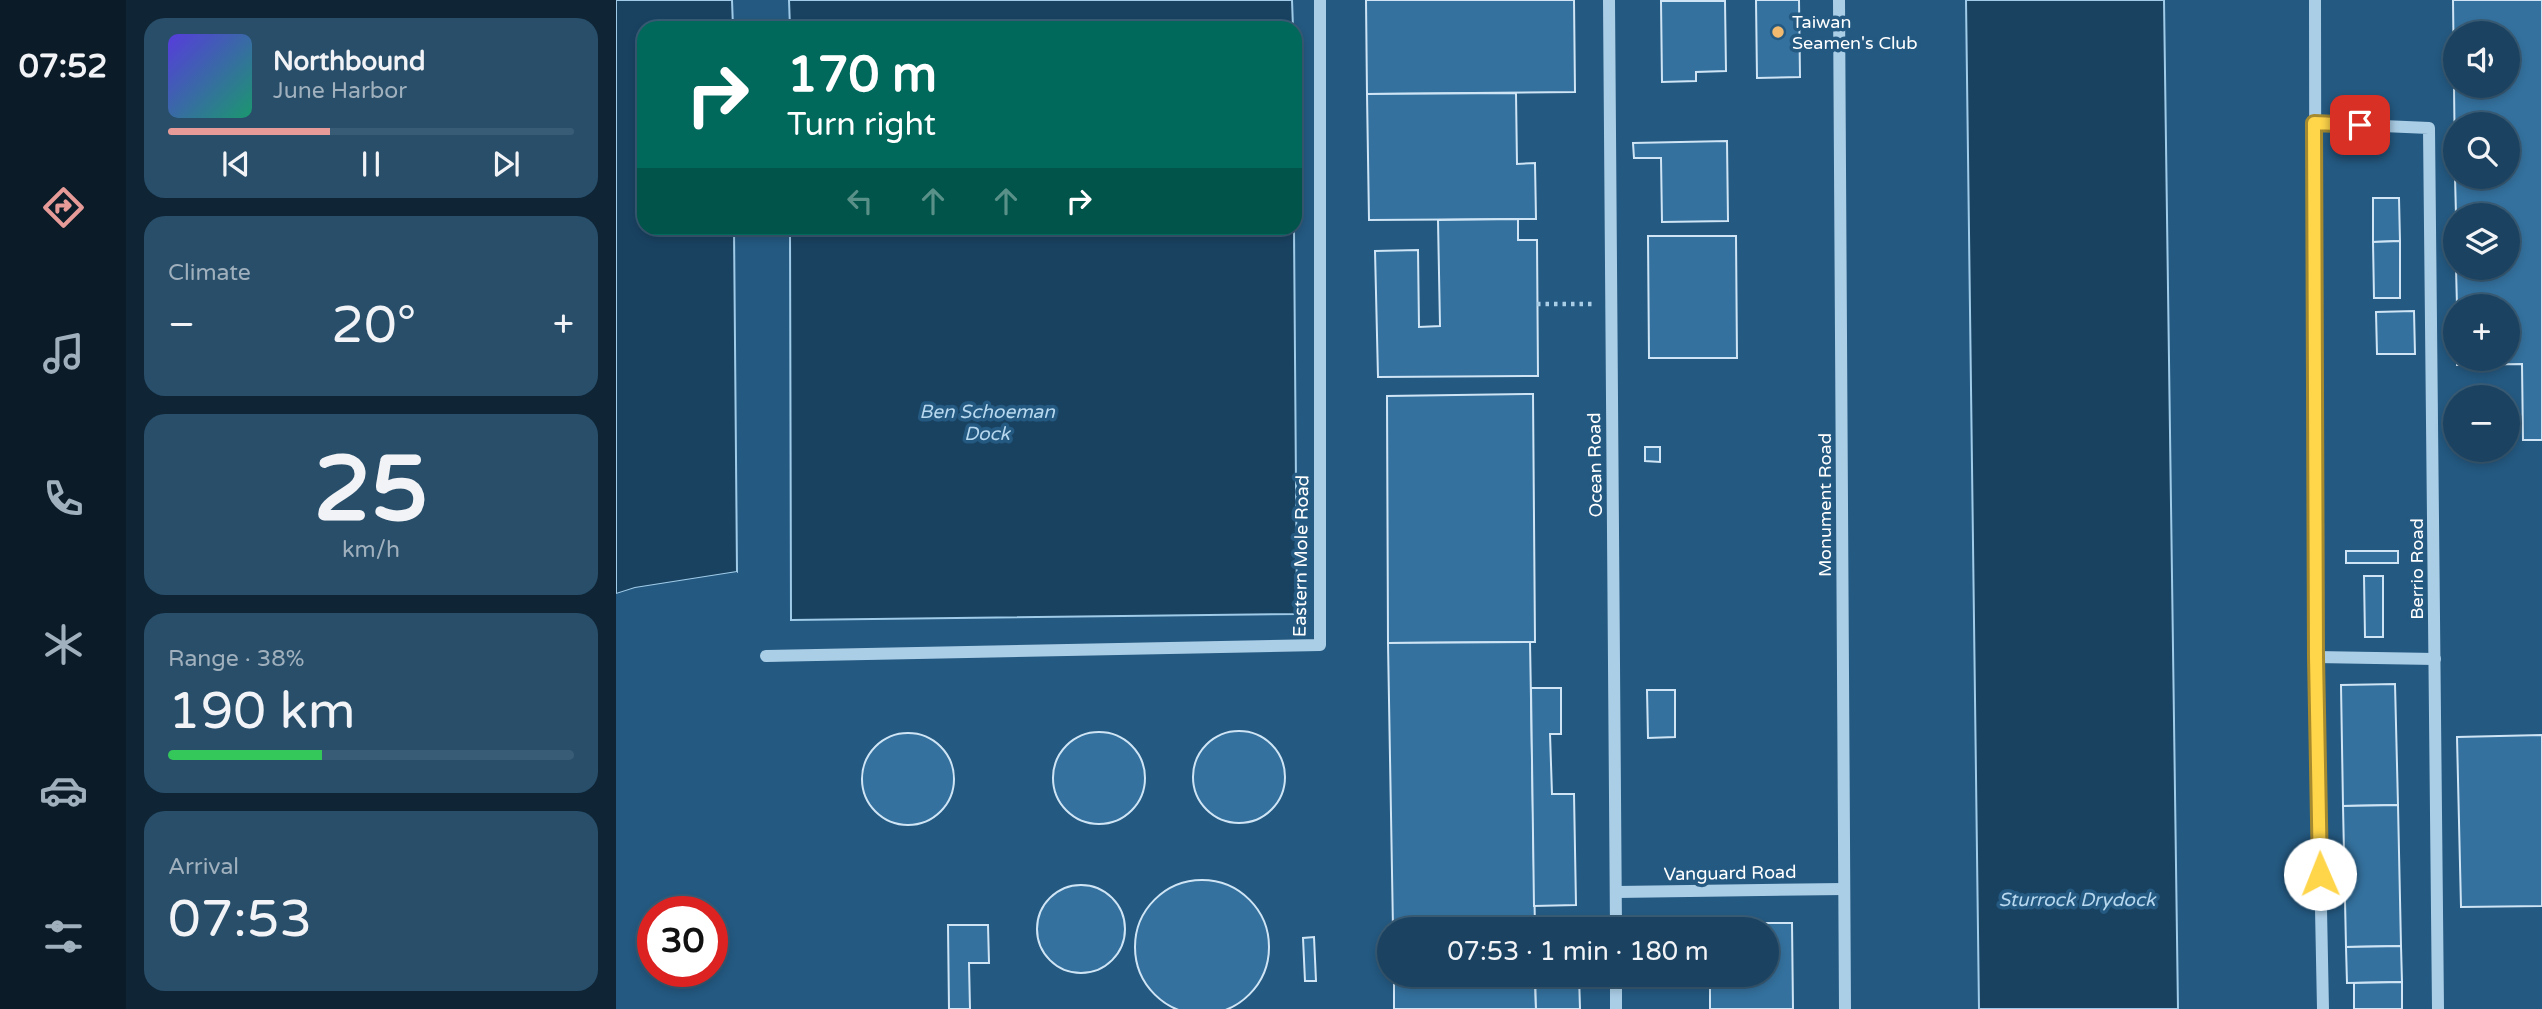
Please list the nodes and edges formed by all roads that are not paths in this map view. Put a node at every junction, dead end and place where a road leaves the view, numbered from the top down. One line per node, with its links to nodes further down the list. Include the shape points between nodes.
1 (1320, 0): 6 (street, Eastern Mole Road, via 1320,645)
2 (1609, 0): 10 (street, Ocean Road)
3 (1839, 0): 9 (street, Monument Road)
4 (2315, 0): 5 (street)
5 (2314, 123): 7 (street); 8 (street, Berrio Road, via 2429,128)
6 (766, 656)
7 (2316, 657): 8 (street); 15 (street)
8 (2435, 659): 16 (street, Berrio Road)
9 (1844, 889): 10 (street, Vanguard Road); 14 (street, Monument Road)
10 (1616, 892): 11 (street, Ocean Road)
11 (1616, 917)
12 (1616, 987): 13 (street)
13 (1616, 1009)
14 (1845, 1009)
15 (2323, 1009)
16 (2438, 1009)

